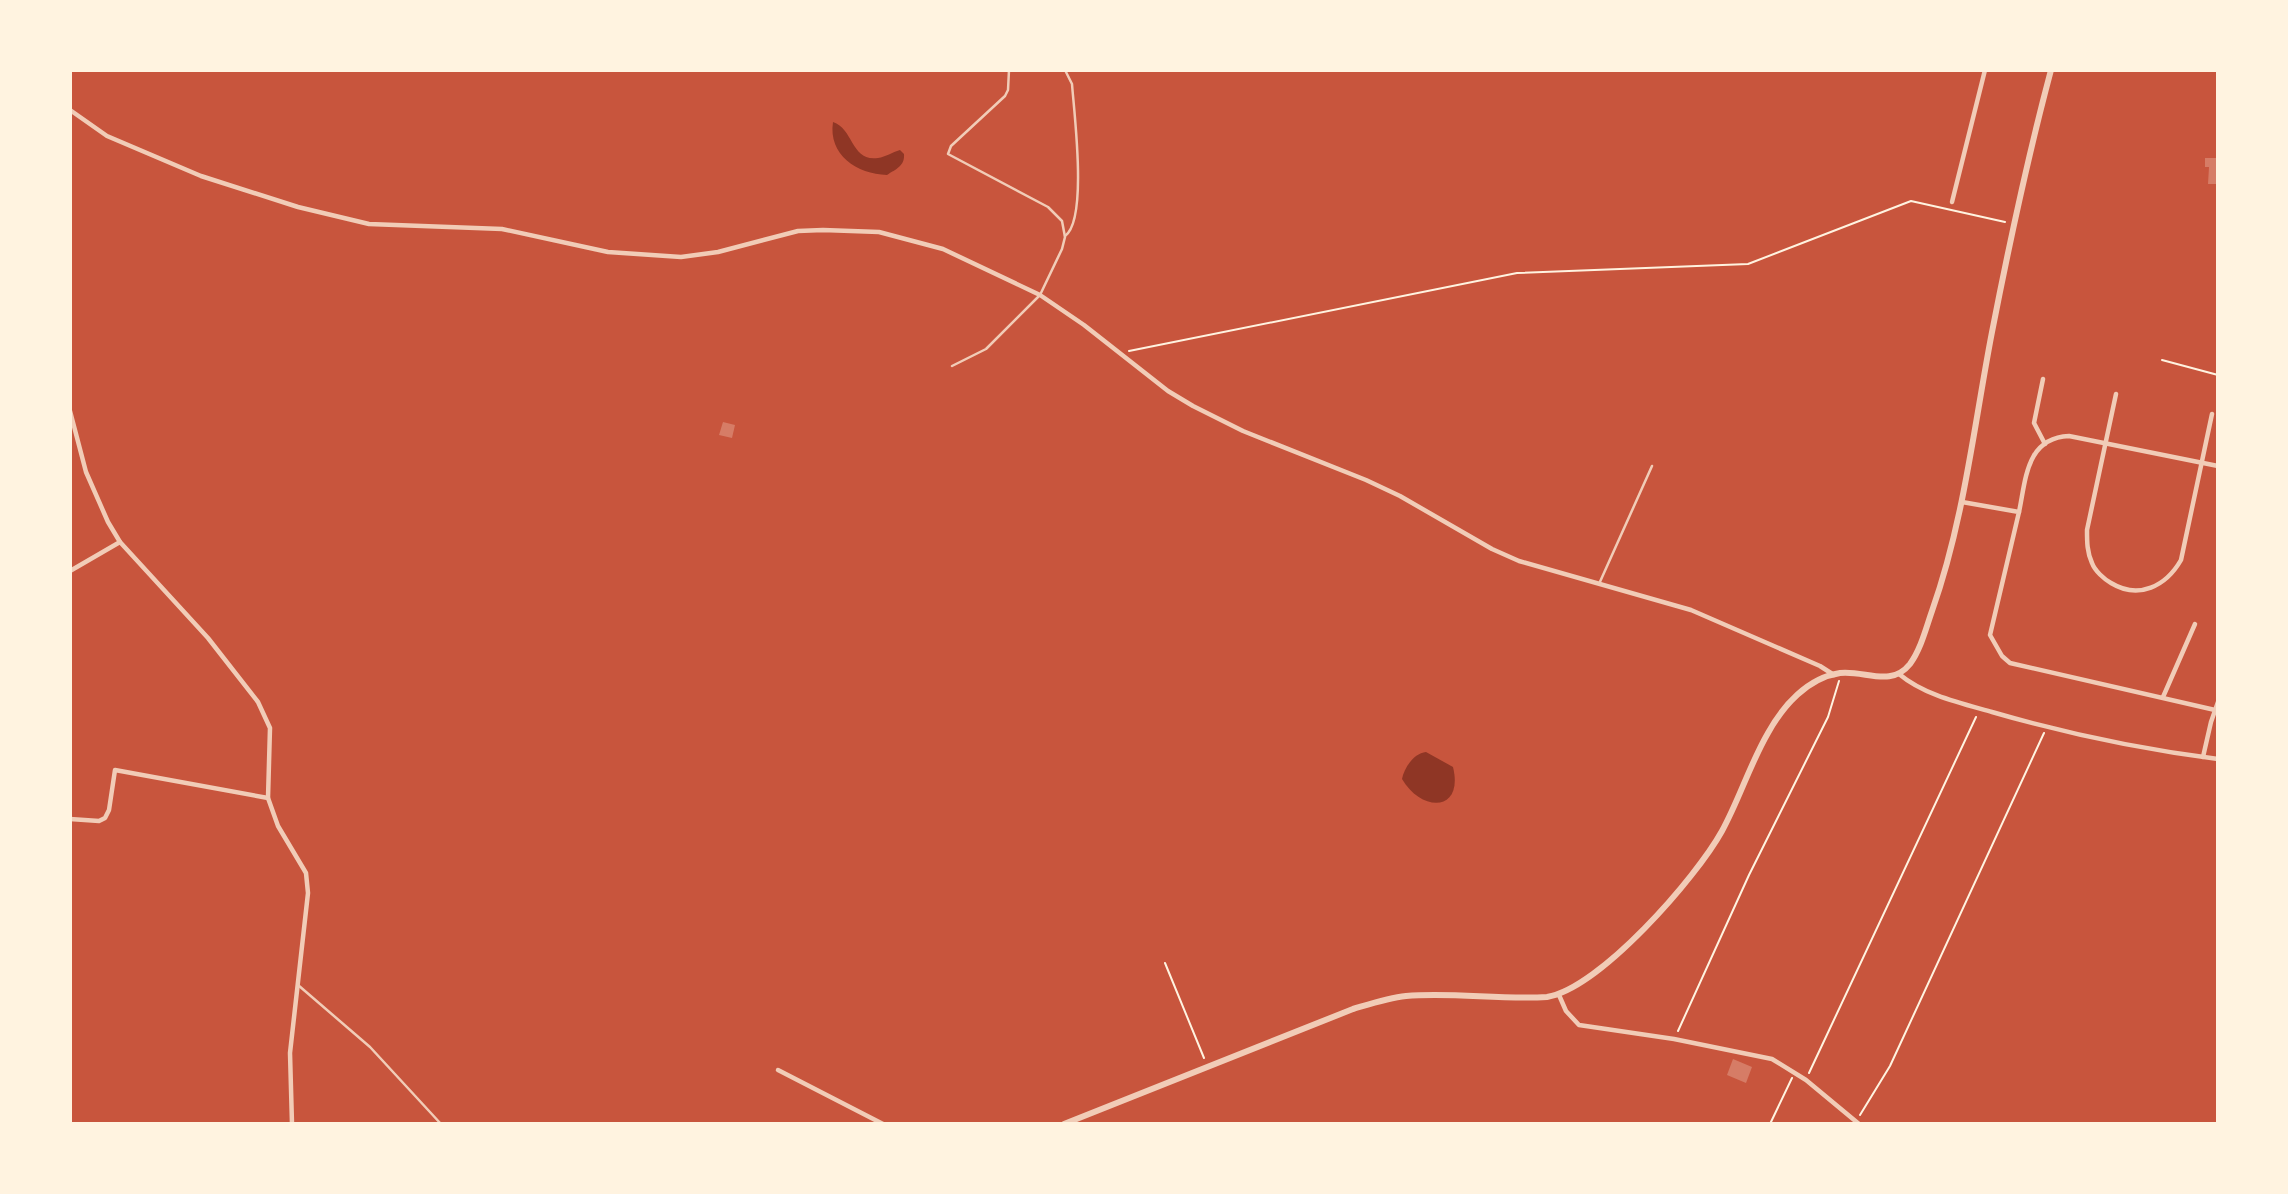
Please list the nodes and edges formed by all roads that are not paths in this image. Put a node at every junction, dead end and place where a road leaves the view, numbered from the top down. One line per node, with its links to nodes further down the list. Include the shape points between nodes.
1 (1009, 70): 7 (lane, via 1005,96 948,153 1048,207 1062,221)
2 (1065, 70): 7 (lane, via 1072,83 1078,185 1074,223)
3 (1985, 70): 6 (street)
4 (2051, 70): 19 (street, via 1992,331)
5 (70, 110): 8 (street, via 107,136 201,176 369,224 502,229 608,252 681,257 798,232 879,232 943,249)
6 (1952, 202)
7 (1065, 237): 8 (lane)
8 (1040, 295): 9 (lane, via 986,349); 23 (street, via 1193,406 1400,496 1519,561)
9 (952, 366)
10 (2043, 379): 15 (street, via 2034,423)
11 (2116, 394): 14 (street)
12 (70, 411): 21 (street, via 86,472)
13 (2212, 414): 16 (street)
14 (2106, 443): 15 (street, via 2057,436); 16 (street); 16 (street, via 2087,547 2093,566 2107,581 2131,591 2155,587 2181,560)
15 (2046, 444): 20 (street, via 2029,461)
16 (2202, 463): 18 (street)
17 (1652, 466): 23 (lane)
18 (2218, 466)
19 (1962, 502): 20 (street); 26 (street, via 1924,634 1910,664)
20 (2019, 512): 27 (street, via 1990,635 2002,656 2010,663)
21 (120, 542): 22 (street); 32 (street, via 208,638 258,702 270,728)
22 (70, 571)
23 (1599, 584): 25 (street, via 1691,610)
24 (2195, 624): 27 (street)
25 (1838, 674): 26 (street, via 1884,678); 35 (street, via 1800,692 1778,715 1723,830 1691,877 1609,962)
26 (1899, 674): 30 (street, via 1912,685 2046,729)
27 (2163, 697): 29 (street)
28 (2218, 702): 29 (street)
29 (2215, 710): 30 (street)
30 (2203, 757): 31 (street)
31 (2218, 759)
32 (268, 798): 33 (street, via 115,770 105,818); 34 (street, via 278,826 306,873 308,893)
33 (70, 819)
34 (297, 984): 38 (street, via 290,1052); 39 (lane, via 370,1047)
35 (1559, 995): 37 (street, via 1578,1025 1772,1059); 41 (street, via 1403,996 1353,1009)
36 (778, 1070): 40 (street)
37 (1858, 1123)
38 (292, 1124)
39 (440, 1124)
40 (883, 1124)
41 (1063, 1124)

